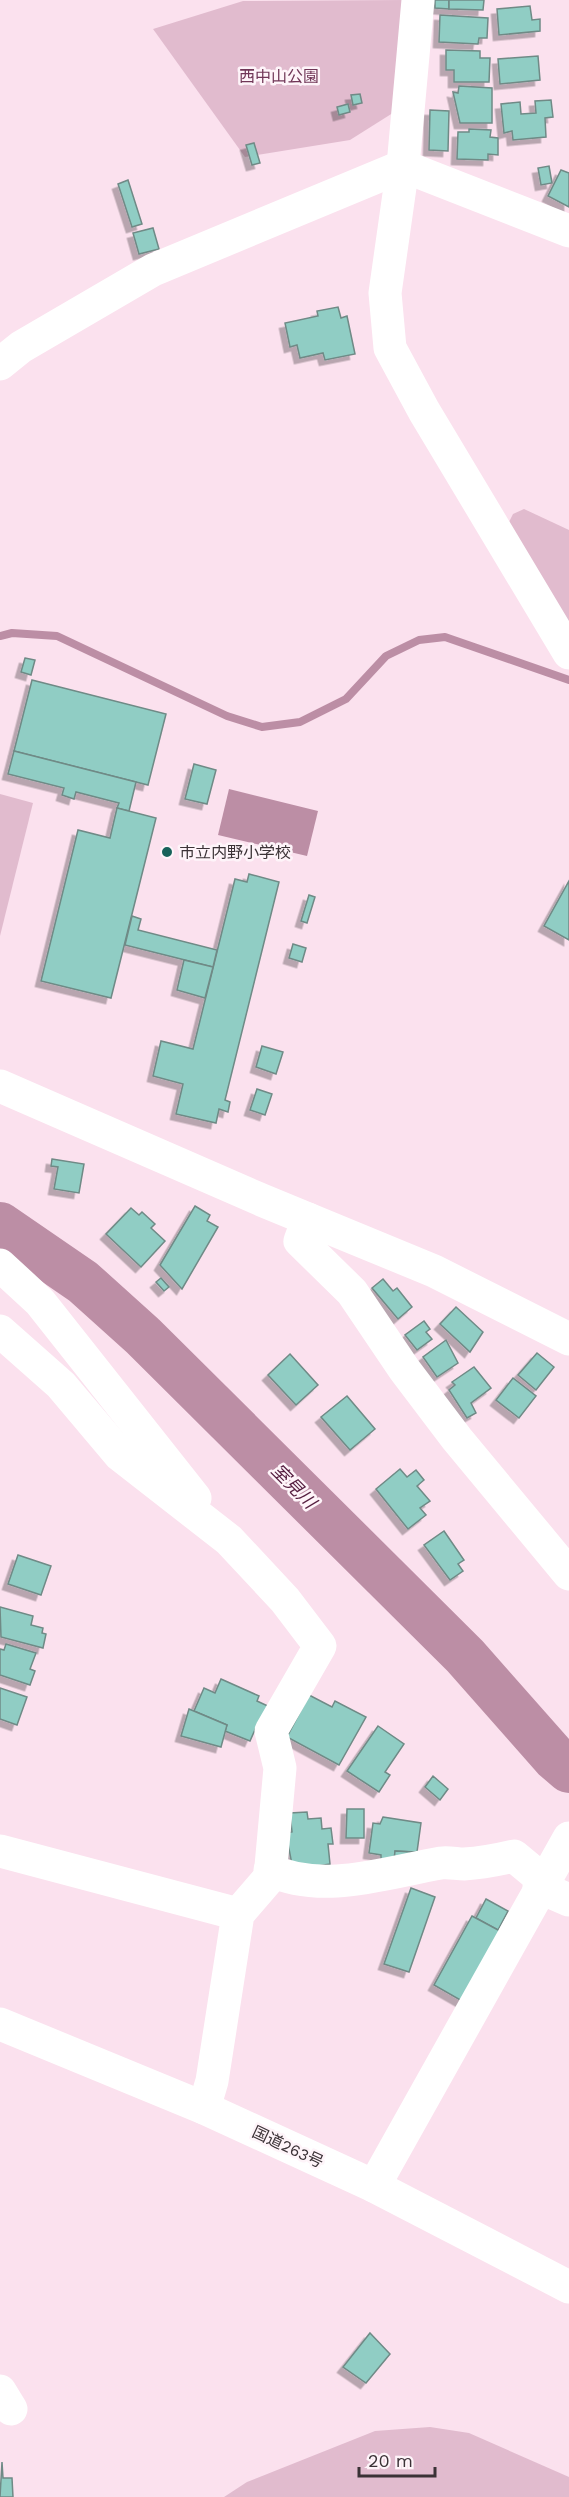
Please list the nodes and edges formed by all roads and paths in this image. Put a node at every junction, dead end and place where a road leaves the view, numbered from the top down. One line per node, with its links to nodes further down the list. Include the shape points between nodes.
1 (418, 0): 2 (main road)
2 (403, 166): 3 (main road); 4 (main road, via 153,270 21,347); 5 (main road, via 385,293 390,348)
3 (569, 231)
4 (0, 364)
5 (569, 653)
6 (0, 1086): 7 (main road)
7 (308, 1219): 10 (main road, via 434,1271); 12 (main road, via 300,1241 352,1292 457,1440)
8 (0, 1265): 11 (main road, via 40,1302)
9 (0, 1331): 11 (main road, via 62,1385 120,1455)
10 (569, 1339)
11 (229, 1540): 15 (main road, via 285,1600 320,1646 271,1731 280,1768)
12 (569, 1574)
13 (569, 1838): 16 (main road)
14 (0, 1851): 18 (main road)
15 (270, 1870): 16 (main road, via 284,1877 338,1881 514,1856); 18 (main road, via 270,1877)
16 (541, 1883): 17 (main road); 21 (main road)
17 (569, 1899)
18 (238, 1914): 20 (main road, via 212,2081)
19 (0, 2024): 20 (main road, 国道263号)
20 (204, 2108): 21 (main road, 国道263号)
21 (374, 2186): 22 (main road, 国道263号)
22 (569, 2287)

